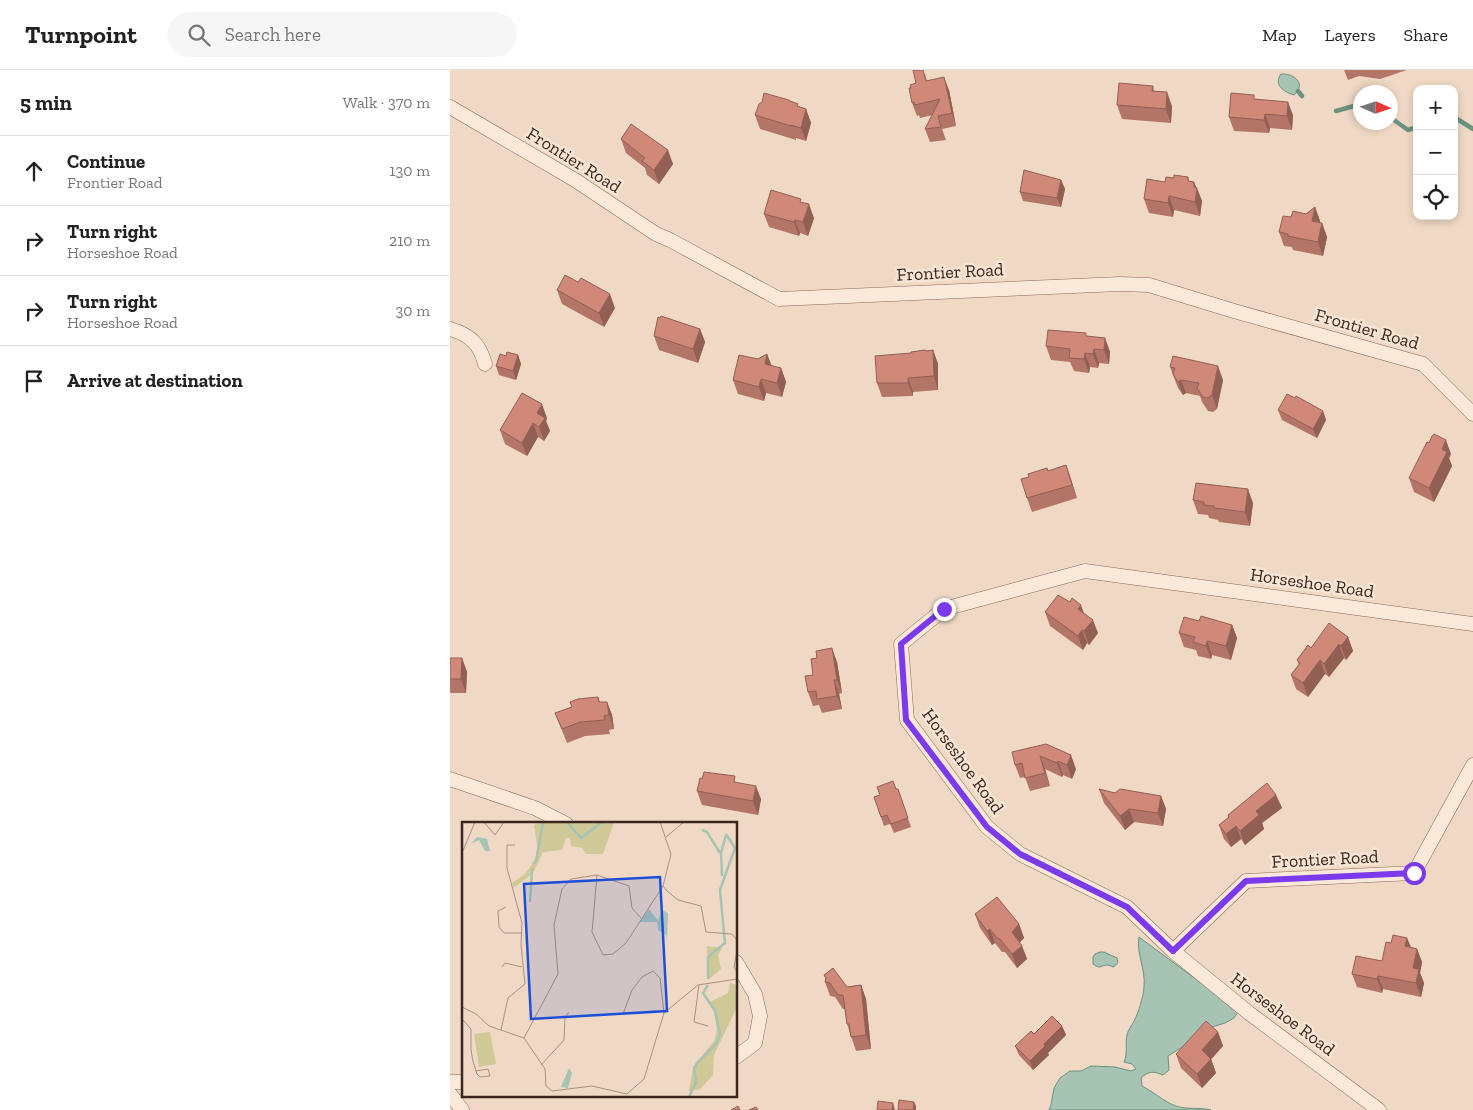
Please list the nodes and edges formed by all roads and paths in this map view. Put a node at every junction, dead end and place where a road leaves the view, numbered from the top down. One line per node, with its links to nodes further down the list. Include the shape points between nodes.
1 (450, 107): 4 (street, Frontier Road, via 576,180 656,234 779,299 1150,285 1423,364)
2 (450, 329): 3 (street, via 464,333 472,340 482,353)
3 (485, 364)
4 (1473, 414)
5 (1473, 624): 9 (street, Horseshoe Road, via 1086,571 944,609 901,644 906,720 987,827 1020,854 1127,907)
6 (1473, 765): 9 (street, Frontier Road, via 1414,873 1246,881)
7 (450, 779): 8 (street, via 535,808)
8 (562, 822)
9 (1173, 951): 14 (street, Horseshoe Road)
10 (738, 965): 11 (street, via 755,994 760,1016 755,1043)
11 (738, 1056)
12 (450, 1094): 13 (street)
13 (462, 1110)
14 (1379, 1110)

